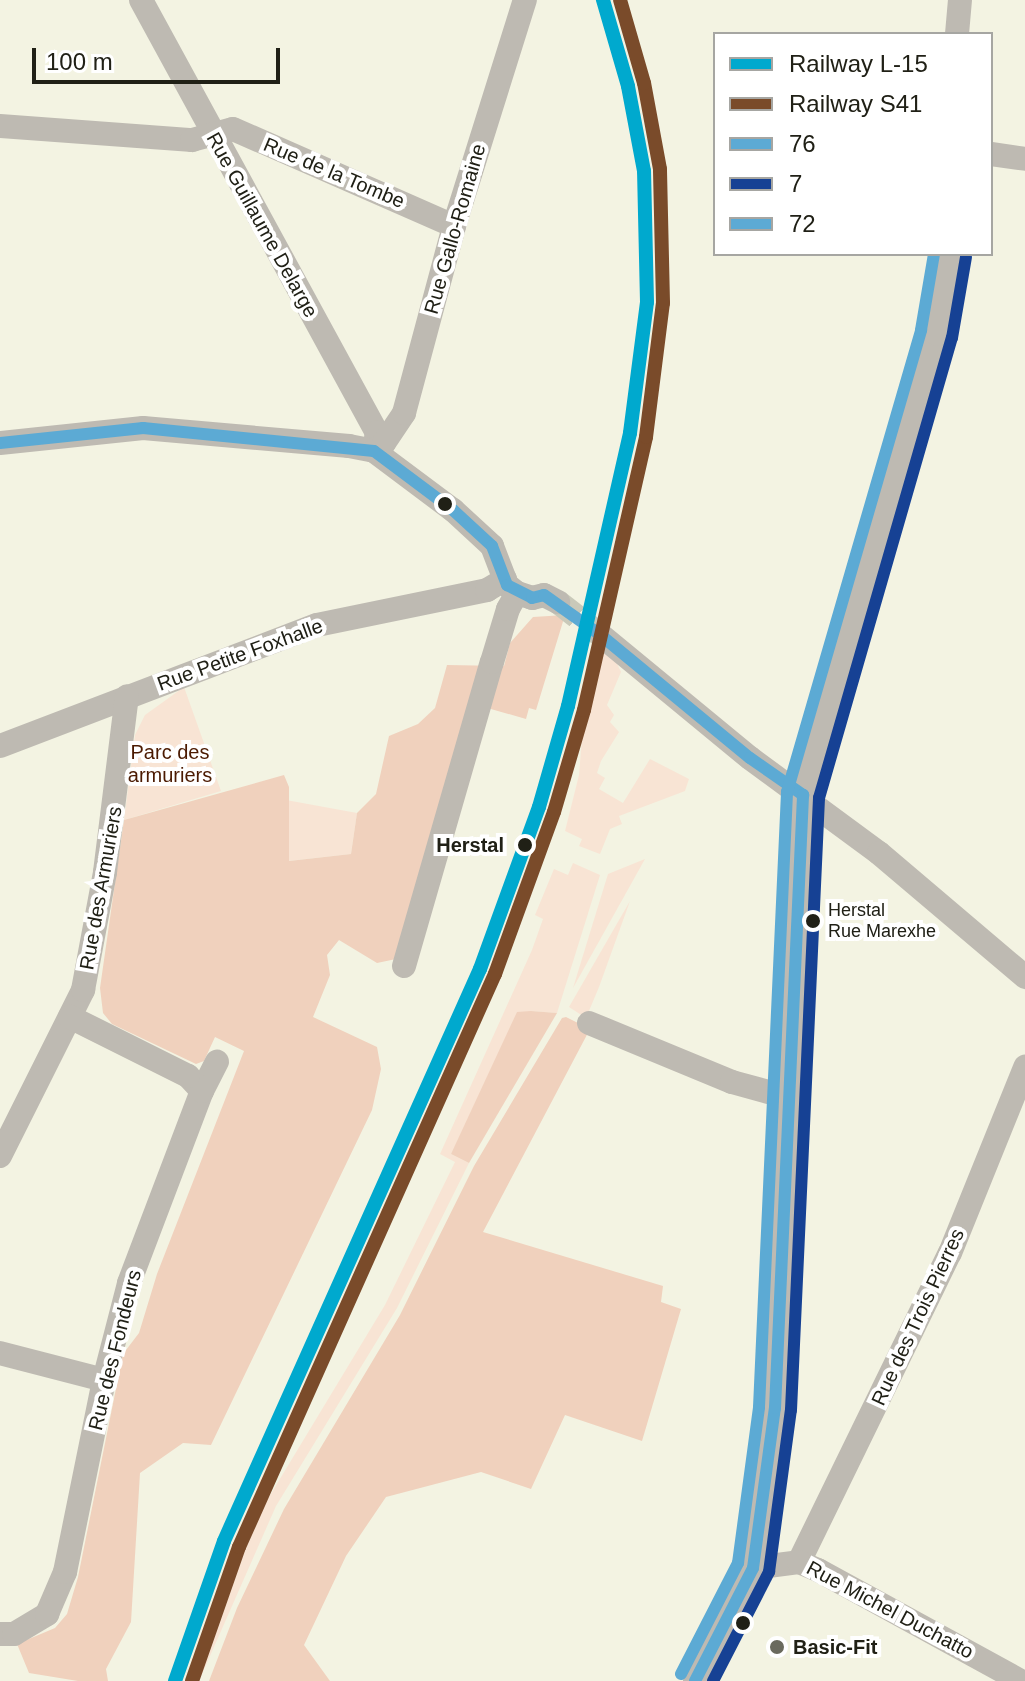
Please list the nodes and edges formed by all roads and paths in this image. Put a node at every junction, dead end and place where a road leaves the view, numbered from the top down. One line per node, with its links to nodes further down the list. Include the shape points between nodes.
1 (141, 0): 6 (street, Rue Guillaume Delarge)
2 (525, 0): 9 (street, Rue Gallo-Romaine)
3 (960, 0): 4 (street)
4 (957, 32)
5 (0, 126): 6 (street, Rue de la Tombe, via 192,140)
6 (213, 136): 9 (street, Rue de la Tombe, via 233,129); 12 (street, Rue Guillaume Delarge, via 377,432)
7 (993, 154): 8 (street)
8 (1025, 159)
9 (454, 226): 12 (street, Rue Gallo-Romaine, via 404,413)
10 (950, 256): 18 (street, via 937,334)
11 (0, 443): 12 (street, via 143,428)
12 (374, 451): 13 (street, via 492,546)
13 (503, 587): 14 (street, Rue Petite Foxhalle); 16 (street, Rue Petite Foxhalle, via 317,625); 19 (street, via 508,609)
14 (551, 599)
15 (603, 637): 18 (street)
16 (127, 696): 17 (street, Rue Petite Foxhalle); 21 (street, Rue des Armuriers, via 125,741 90,960)
17 (0, 746)
18 (803, 795): 20 (street); 26 (street)
19 (404, 966)
20 (1025, 977)
21 (70, 1017): 25 (street, via 188,1076); 27 (street, Rue des Armuriers)
22 (589, 1023): 26 (street, via 732,1082)
23 (217, 1062): 25 (street, Rue des Fondeurs)
24 (1025, 1067): 30 (street, Rue des Trois Pierres, via 950,1253)
25 (202, 1091): 29 (street, Rue des Fondeurs, via 129,1283)
26 (790, 1098): 31 (street, via 775,1408)
27 (0, 1156)
28 (0, 1353): 29 (street)
29 (104, 1380): 32 (street, Rue des Fondeurs, via 65,1572 47,1614 14,1634)
30 (799, 1562): 31 (street, Rue Michel Duchatto); 34 (street, Rue Michel Duchatto)
31 (753, 1568): 33 (street)
32 (0, 1634)
33 (695, 1681)
34 (1021, 1681)

